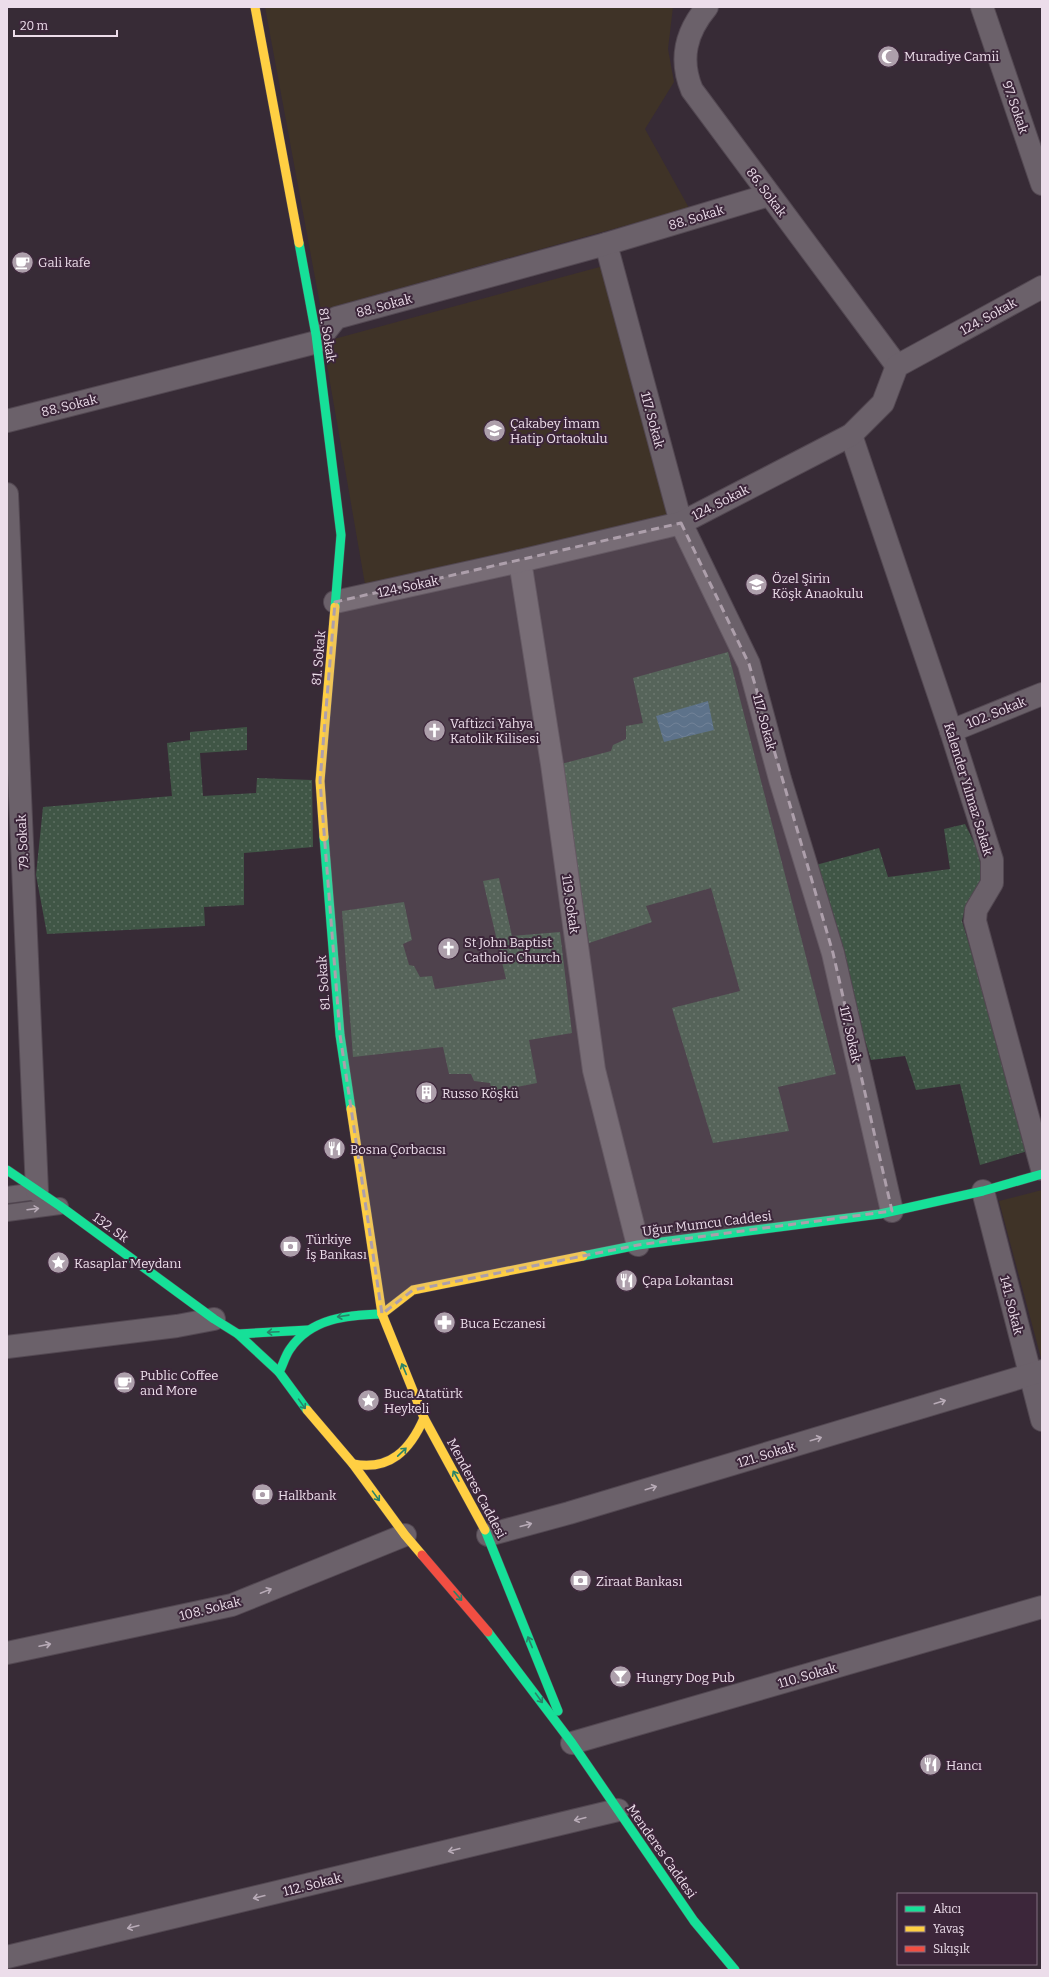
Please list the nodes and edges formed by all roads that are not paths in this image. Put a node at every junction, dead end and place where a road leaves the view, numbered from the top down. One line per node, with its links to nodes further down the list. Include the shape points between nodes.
1 (255, 7): 8 (main road, 81. Sokak)
2 (707, 7): 5 (street, 86. Sokak, via 691,32 686,47 686,76 701,104)
3 (982, 7): 4 (street, 97. Sokak)
4 (1042, 184)
5 (769, 195): 6 (street, 88. Sokak); 9 (street, 86. Sokak)
6 (606, 244): 8 (street, 88. Sokak, via 336,318); 13 (street, 117. Sokak)
7 (1042, 286): 9 (street, 124. Sokak)
8 (317, 342): 10 (street, 88. Sokak); 15 (main road, 81. Sokak, via 341,535)
9 (897, 366): 11 (street, 124. Sokak, via 882,403)
10 (7, 421)
11 (851, 435): 13 (street, 124. Sokak); 17 (street, Kalender Yılmaz Sokak)
12 (7, 494): 18 (street, 79. Sokak)
13 (681, 522): 14 (street, 124. Sokak); 26 (street, 117. Sokak, via 749,664 780,779 833,953)
14 (520, 561): 15 (street, 124. Sokak); 28 (street, 119. Sokak, via 552,764 594,1070)
15 (336, 602): 29 (main road, 81. Sokak, via 320,781 340,1035)
16 (1042, 694): 17 (street, 102. Sokak)
17 (951, 731): 19 (street, Kalender Yılmaz Sokak, via 992,860 992,883 976,910 975,921)
18 (16, 891): 22 (street, 79. Sokak)
19 (1042, 1169)
20 (7, 1170): 22 (main road, 132. Sk)
21 (1042, 1174): 23 (main road, Uğur Mumcu Caddesi)
22 (37, 1191): 24 (lane); 25 (main road, 132. Sk)
23 (983, 1191): 26 (main road, Uğur Mumcu Caddesi); 35 (street, 141. Sokak)
24 (7, 1195)
25 (60, 1206): 27 (lane, one-way to 25); 30 (main road, 132. Sk)
26 (892, 1212): 28 (main road, Uğur Mumcu Caddesi)
27 (7, 1213)
28 (638, 1244): 29 (main road, Uğur Mumcu Caddesi, via 413,1290)
29 (382, 1314): 31 (main road, one-way to 31, via 356,1314 331,1318); 36 (main road, Menderes Caddesi, one-way to 29)
30 (214, 1320): 32 (main road, 132. Sk); 33 (street)
31 (308, 1330): 32 (main road, one-way to 32); 34 (main road, via 290,1349)
32 (238, 1334): 34 (main road, 132. Sk)
33 (7, 1347)
34 (280, 1372): 38 (main road, Menderes Caddesi, one-way to 38, via 308,1413)
35 (1036, 1373): 37 (street, 141. Sokak); 40 (street, 121. Sokak, one-way to 35)
36 (424, 1418): 38 (main road, one-way to 36, via 375,1466 396,1457 418,1434); 40 (main road, Menderes Caddesi, one-way to 36)
37 (1042, 1420)
38 (353, 1464): 39 (main road, Menderes Caddesi, one-way to 39)
39 (405, 1535): 42 (street, 108. Sokak, one-way to 39, via 232,1605); 43 (main road, Menderes Caddesi, one-way to 43, via 501,1647)
40 (488, 1535): 43 (main road, Menderes Caddesi, one-way to 40)
41 (1042, 1607): 43 (street, 110. Sokak)
42 (7, 1653)
43 (572, 1743): 44 (main road, Menderes Caddesi)
44 (618, 1810): 45 (street, 112. Sokak, one-way to 45); 46 (main road, Menderes Caddesi, via 694,1921)
45 (7, 1957)
46 (735, 1970)

